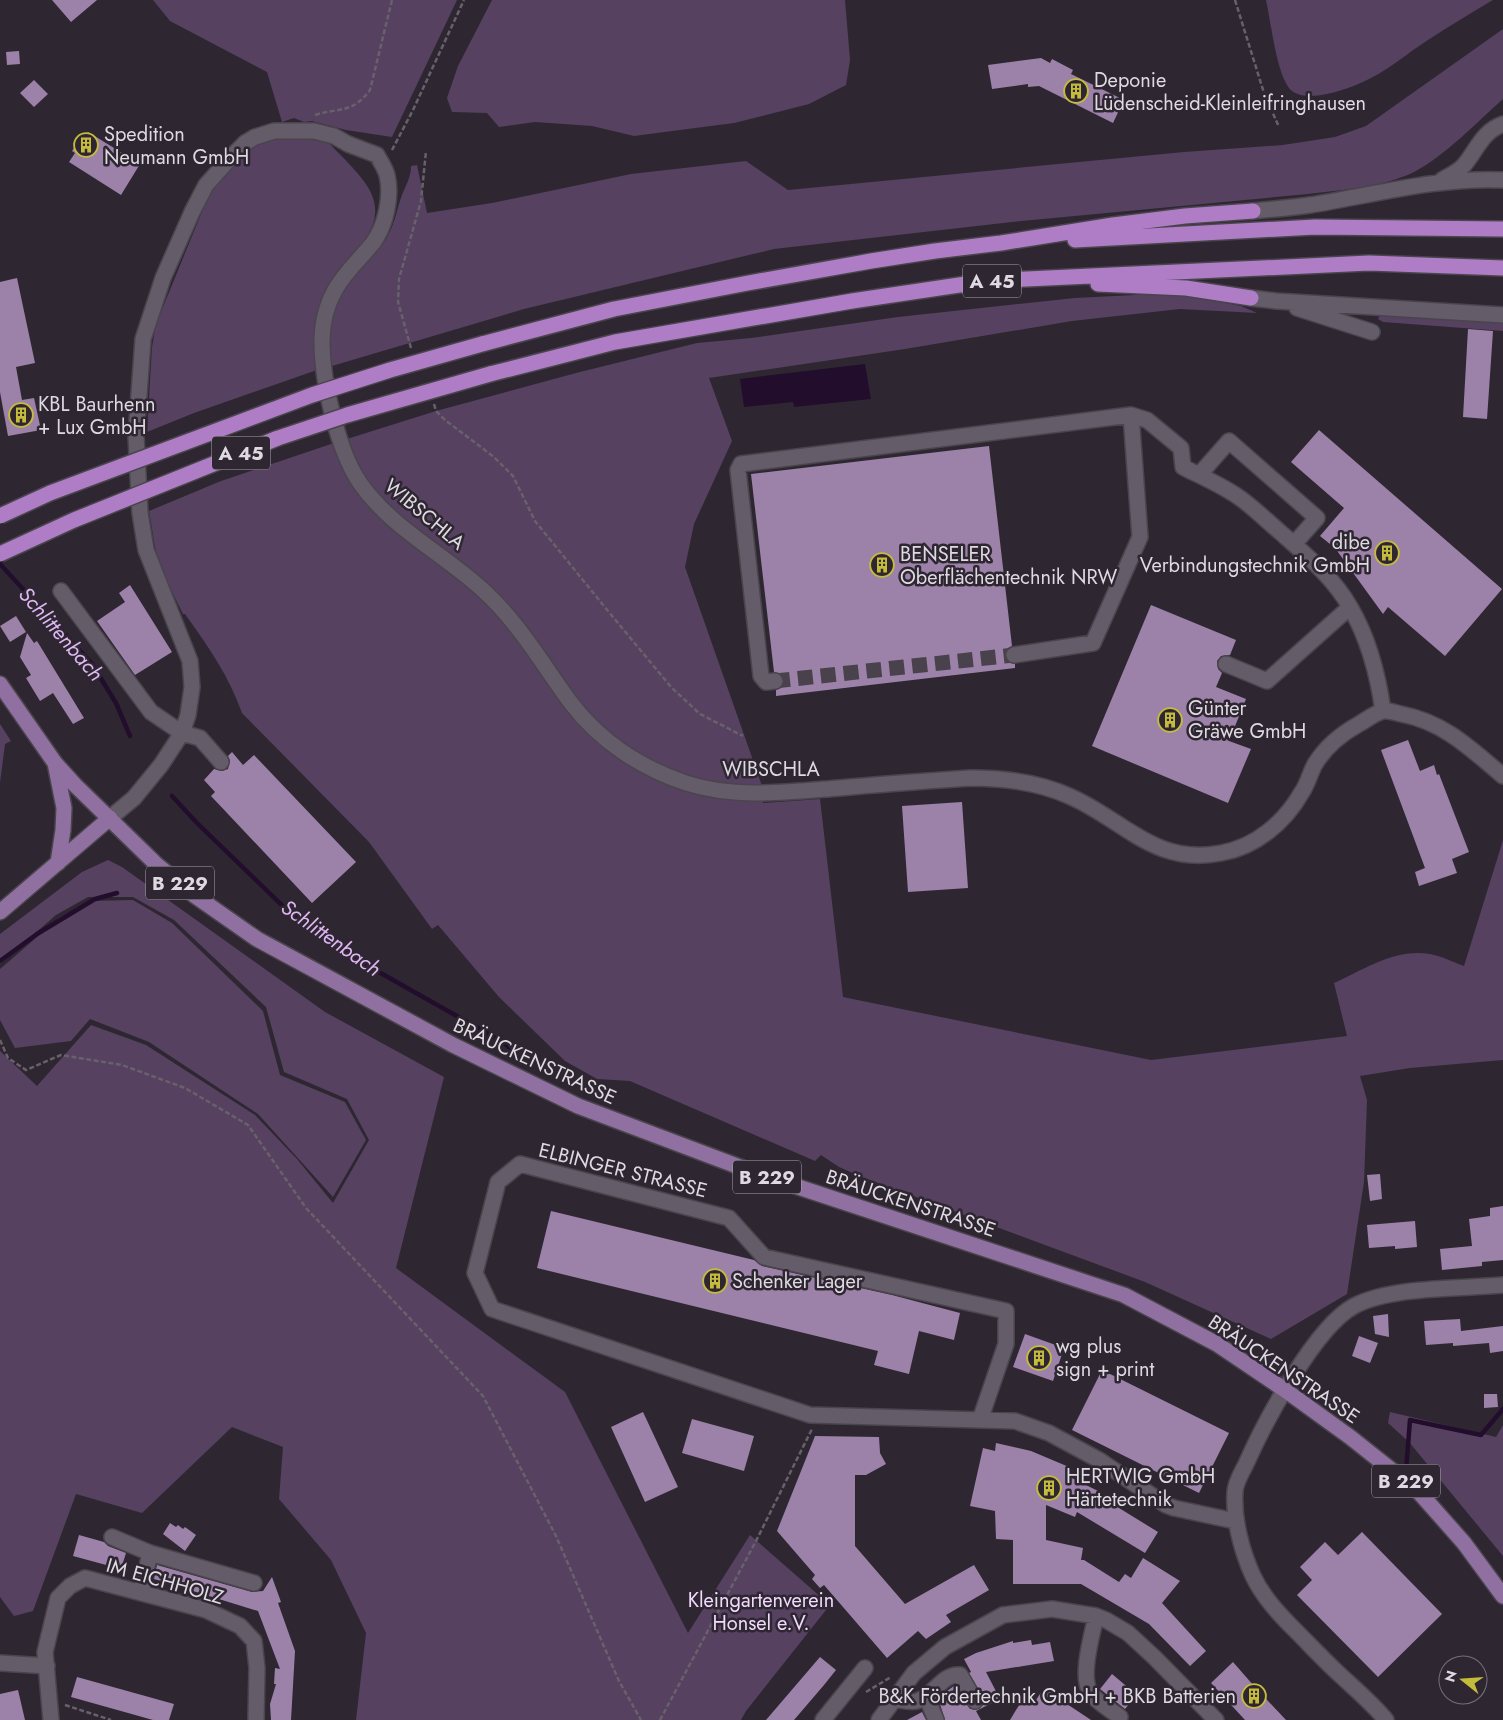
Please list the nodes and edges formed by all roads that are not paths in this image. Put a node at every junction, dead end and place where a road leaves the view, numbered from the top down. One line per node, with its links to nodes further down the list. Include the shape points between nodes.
1 (1503, 124): 3 (street, via 1484,136 1464,165)
2 (1503, 180): 3 (street)
3 (1438, 182): 4 (street, via 1309,205)
4 (1253, 211): 6 (highway, via 1113,225)
5 (1503, 229): 6 (highway, A 45, via 1315,227)
6 (1002, 243): 15 (highway, A 45, bridge, via 936,251 614,309 482,344 312,395 50,493)
7 (1503, 268): 8 (highway, A 45, via 1369,263)
8 (1006, 279): 9 (highway, via 1186,288); 17 (highway, A 45, bridge, via 914,290 615,342 490,374 278,438 74,520)
9 (1251, 298): 10 (street)
10 (1276, 301): 11 (street); 12 (street)
11 (1503, 315)
12 (1372, 332)
13 (1131, 415): 14 (street, via 1148,420 1181,448 1183,467); 20 (street, via 1140,537 1093,643); 22 (street, via 741,464 738,470 761,676 766,682)
14 (1199, 475): 16 (street, via 1241,498); 16 (street, via 1230,442 1317,518)
15 (0, 516)
16 (1294, 544): 19 (street, via 1318,566)
17 (0, 554)
18 (61, 591): 25 (street, via 151,712)
19 (1350, 607): 21 (street, via 1267,681); 24 (street, via 1373,659)
20 (1014, 655)
21 (1226, 664)
22 (775, 681)
23 (0, 684): 27 (main road, B 229)
24 (1383, 711): 25 (street, WIBSCHLA, via 1340,735 1329,746 1302,792 1270,831 1243,846 1211,854 1175,853 1156,847 1071,796 1019,781 970,778 779,792 732,792 687,783 646,766 620,751 591,726 501,608 454,565 383,510 352,470 340,441 324,369 324,314 336,289 375,240 382,226 387,208 387,177 377,155 334,136 294,130 274,131 250,140 206,185 170,262 143,339 136,436 140,513 146,550 190,661 192,687); 28 (street, via 1417,717 1441,728)
25 (182, 733): 26 (street, via 200,738); 29 (street, WIBSCHLA, via 139,791)
26 (221, 762)
27 (55, 763): 29 (main road, B 229); 30 (main road, B 229, via 64,808)
28 (1503, 776)
29 (110, 818): 30 (main road); 33 (main road, BRÄUCKENSTRASSE / B 229, via 157,865 257,939 453,1045 578,1106 753,1172 1124,1295 1216,1344)
30 (58, 863): 31 (main road)
31 (0, 912)
32 (1503, 1285): 33 (street, via 1397,1293 1354,1306 1322,1336)
33 (1285, 1390): 35 (street, via 1234,1489); 40 (main road, BRÄUCKENSTRASSE / B 229, via 1418,1491 1464,1543)
34 (980, 1420): 34 (street, ELBINGER STRASSE, via 810,1415 492,1309 475,1273 498,1182 520,1164 729,1218 764,1257 1006,1311 1006,1344); 35 (street, ELBINGER STRASSE, via 1015,1422 1048,1433 1099,1460 1166,1505)
35 (1236, 1520): 55 (street, via 1253,1576 1264,1595 1318,1654)
36 (112, 1537): 37 (street)
37 (150, 1553): 38 (street); 39 (street)
38 (254, 1583)
39 (141, 1593): 43 (street, IM EICHHOLZ, via 86,1578 70,1586 58,1598 45,1652); 50 (street, IM EICHHOLZ, via 206,1610 240,1626 254,1641 258,1668)
40 (1503, 1596)
41 (1096, 1616): 46 (street, via 1052,1608 1003,1615 945,1647 914,1673); 48 (street, via 1086,1683 1091,1694); 54 (street, via 1128,1633)
42 (0, 1663): 43 (street)
43 (47, 1666): 49 (street, IM EICHHOLZ)
44 (864, 1668): 51 (street)
45 (926, 1696): 46 (street, via 918,1701); 47 (street, via 954,1675 960,1675); 53 (street)
46 (894, 1699): 52 (street)
47 (975, 1701)
48 (1120, 1717)
49 (51, 1720)
50 (256, 1720)
51 (823, 1720)
52 (879, 1720)
53 (936, 1720)
54 (1216, 1720)
55 (1386, 1720)

